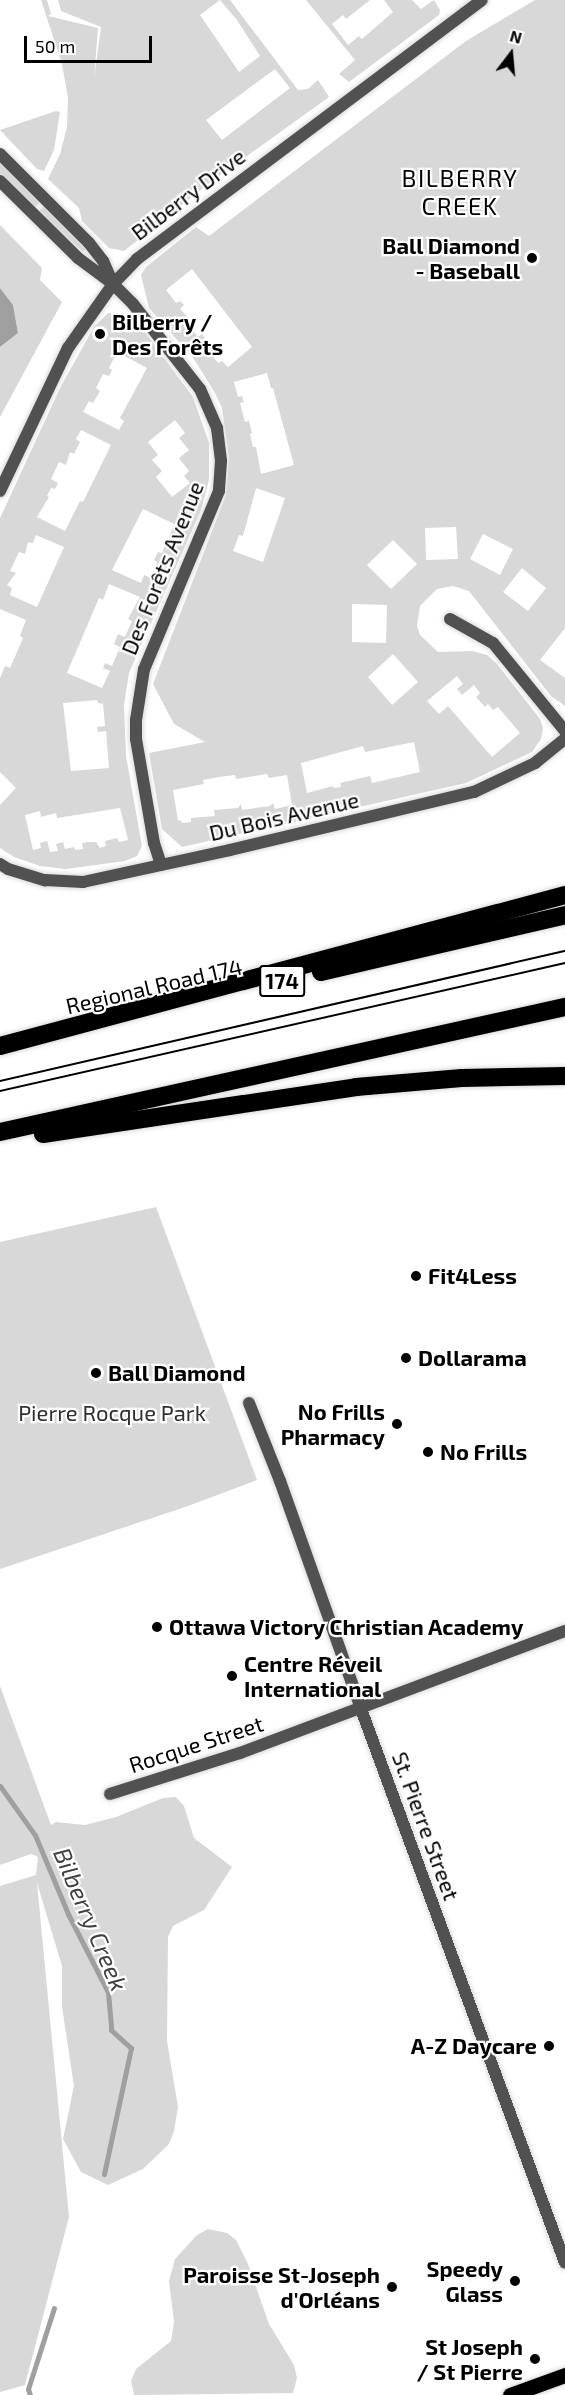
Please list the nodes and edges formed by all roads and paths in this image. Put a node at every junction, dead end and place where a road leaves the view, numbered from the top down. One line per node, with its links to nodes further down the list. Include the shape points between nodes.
1 (482, 0): 4 (street, Bilberry Drive, via 156,245)
2 (0, 154): 4 (street, via 89,243)
3 (0, 181): 4 (street, via 78,258)
4 (113, 284): 5 (street, Bilberry Drive, via 89,314 58,365); 10 (street, Des Forêts Avenue, via 200,389 217,428 220,452 219,491 150,653 141,687 136,739)
5 (0, 491)
6 (450, 618): 7 (street, via 493,643)
7 (565, 731)
8 (565, 738): 10 (street, Du Bois Avenue, via 535,763 474,792)
9 (0, 864): 10 (street, Du Bois Avenue, via 45,880 83,882)
10 (161, 865)
11 (565, 895): 14 (highway)
12 (565, 915): 14 (highway, Regional Road 174 / 174)
13 (565, 1007): 16 (highway)
14 (0, 1046)
15 (565, 1076): 17 (highway, via 462,1078 356,1087)
16 (0, 1132)
17 (0, 1140)
18 (249, 1403): 20 (street, St. Pierre Street)
19 (565, 1632): 20 (street, Rocque Street)
20 (361, 1709): 21 (street, Rocque Street); 22 (street, St. Pierre Street)
21 (110, 1794)
22 (565, 2263)
23 (565, 2375): 24 (main road)
24 (510, 2395)

